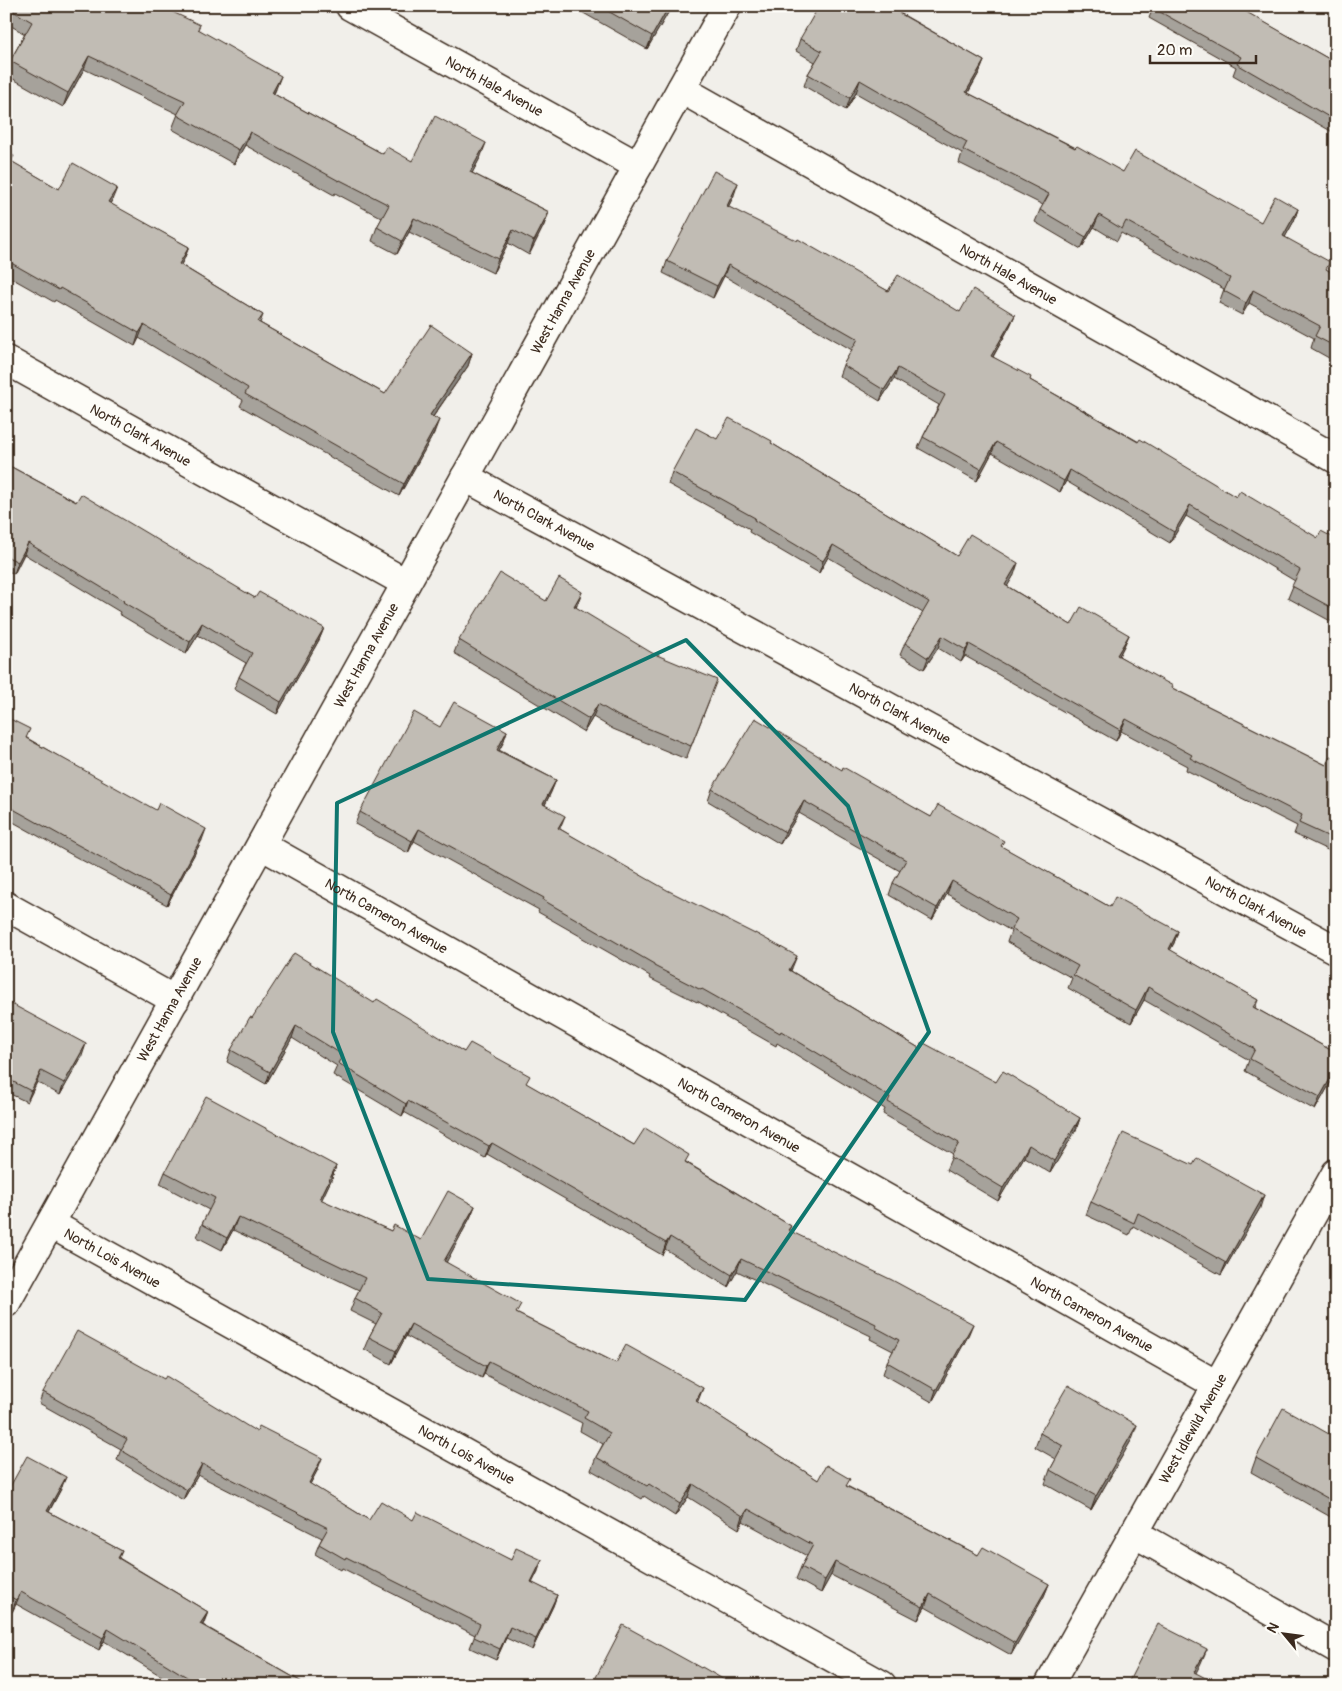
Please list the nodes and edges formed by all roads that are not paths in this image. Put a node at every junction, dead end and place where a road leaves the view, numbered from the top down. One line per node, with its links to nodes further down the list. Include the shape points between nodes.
1 (350, 6): 4 (street, North Hale Avenue)
2 (727, 6): 3 (street, West Hanna Avenue)
3 (681, 89): 4 (street, West Hanna Avenue); 6 (street, North Hale Avenue)
4 (638, 166): 7 (street, West Hanna Avenue)
5 (6, 360): 8 (street, North Clark Avenue)
6 (1336, 459)
7 (465, 477): 8 (street, West Hanna Avenue); 11 (street, North Clark Avenue)
8 (406, 583): 9 (street, West Hanna Avenue)
9 (261, 845): 12 (street, West Hanna Avenue); 16 (street, North Cameron Avenue)
10 (6, 906): 12 (street)
11 (1336, 950)
12 (175, 1000): 14 (street, West Hanna Avenue)
13 (1336, 1173): 16 (street, West Idlewild Avenue)
14 (50, 1224): 15 (street, West Hanna Avenue); 19 (street, North Lois Avenue)
15 (6, 1303)
16 (1217, 1385): 17 (street, West Idlewild Avenue)
17 (1134, 1533): 18 (street); 20 (street, West Idlewild Avenue)
18 (1336, 1648)
19 (882, 1685)
20 (1049, 1685)

